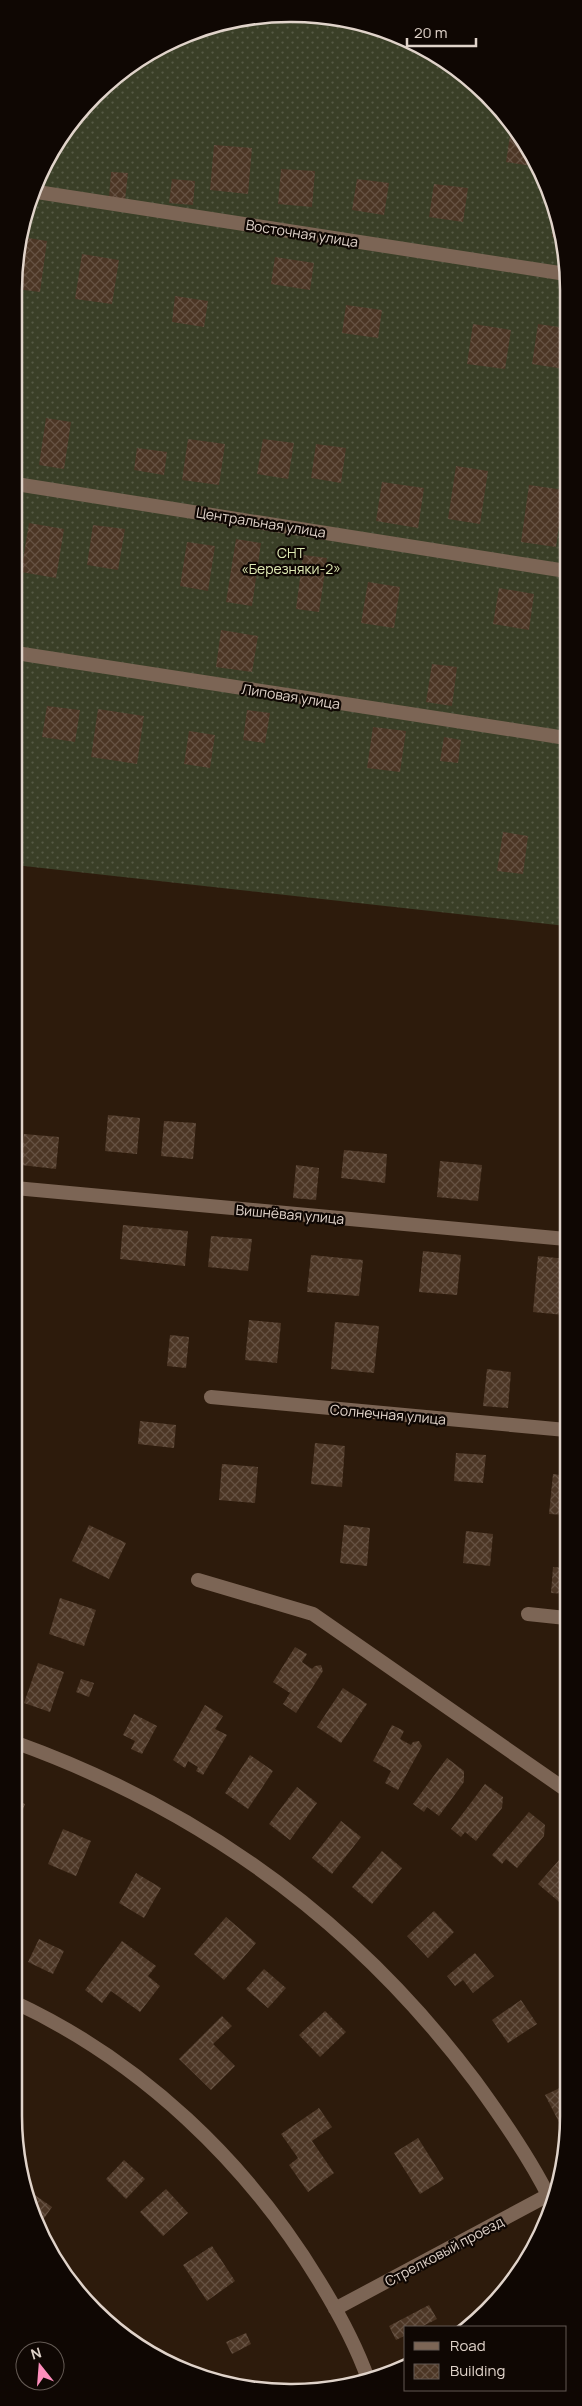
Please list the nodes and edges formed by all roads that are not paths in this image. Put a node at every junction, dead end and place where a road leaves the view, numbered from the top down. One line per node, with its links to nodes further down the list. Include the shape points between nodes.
1 (41, 193): 2 (street, Восточная улица)
2 (559, 273)
3 (22, 485): 4 (street, Центральная улица)
4 (560, 570)
5 (22, 654): 6 (street, Липовая улица)
6 (560, 737)
7 (22, 1189): 8 (street, Вишнёвая улица)
8 (560, 1238)
9 (211, 1397): 10 (street, Солнечная улица)
10 (560, 1429)
11 (198, 1580): 15 (street, via 312,1614)
12 (528, 1614): 13 (street)
13 (560, 1617)
14 (22, 1745): 17 (street, via 66,1761 151,1801 233,1849 309,1905 379,1968 442,2038 499,2114)
15 (560, 1786)
16 (22, 2006): 19 (street, via 99,2049 156,2092 209,2139 256,2191 299,2248)
17 (548, 2192)
18 (546, 2198): 19 (street, Стрелковый проезд)
19 (336, 2309): 20 (street)
20 (365, 2373)

